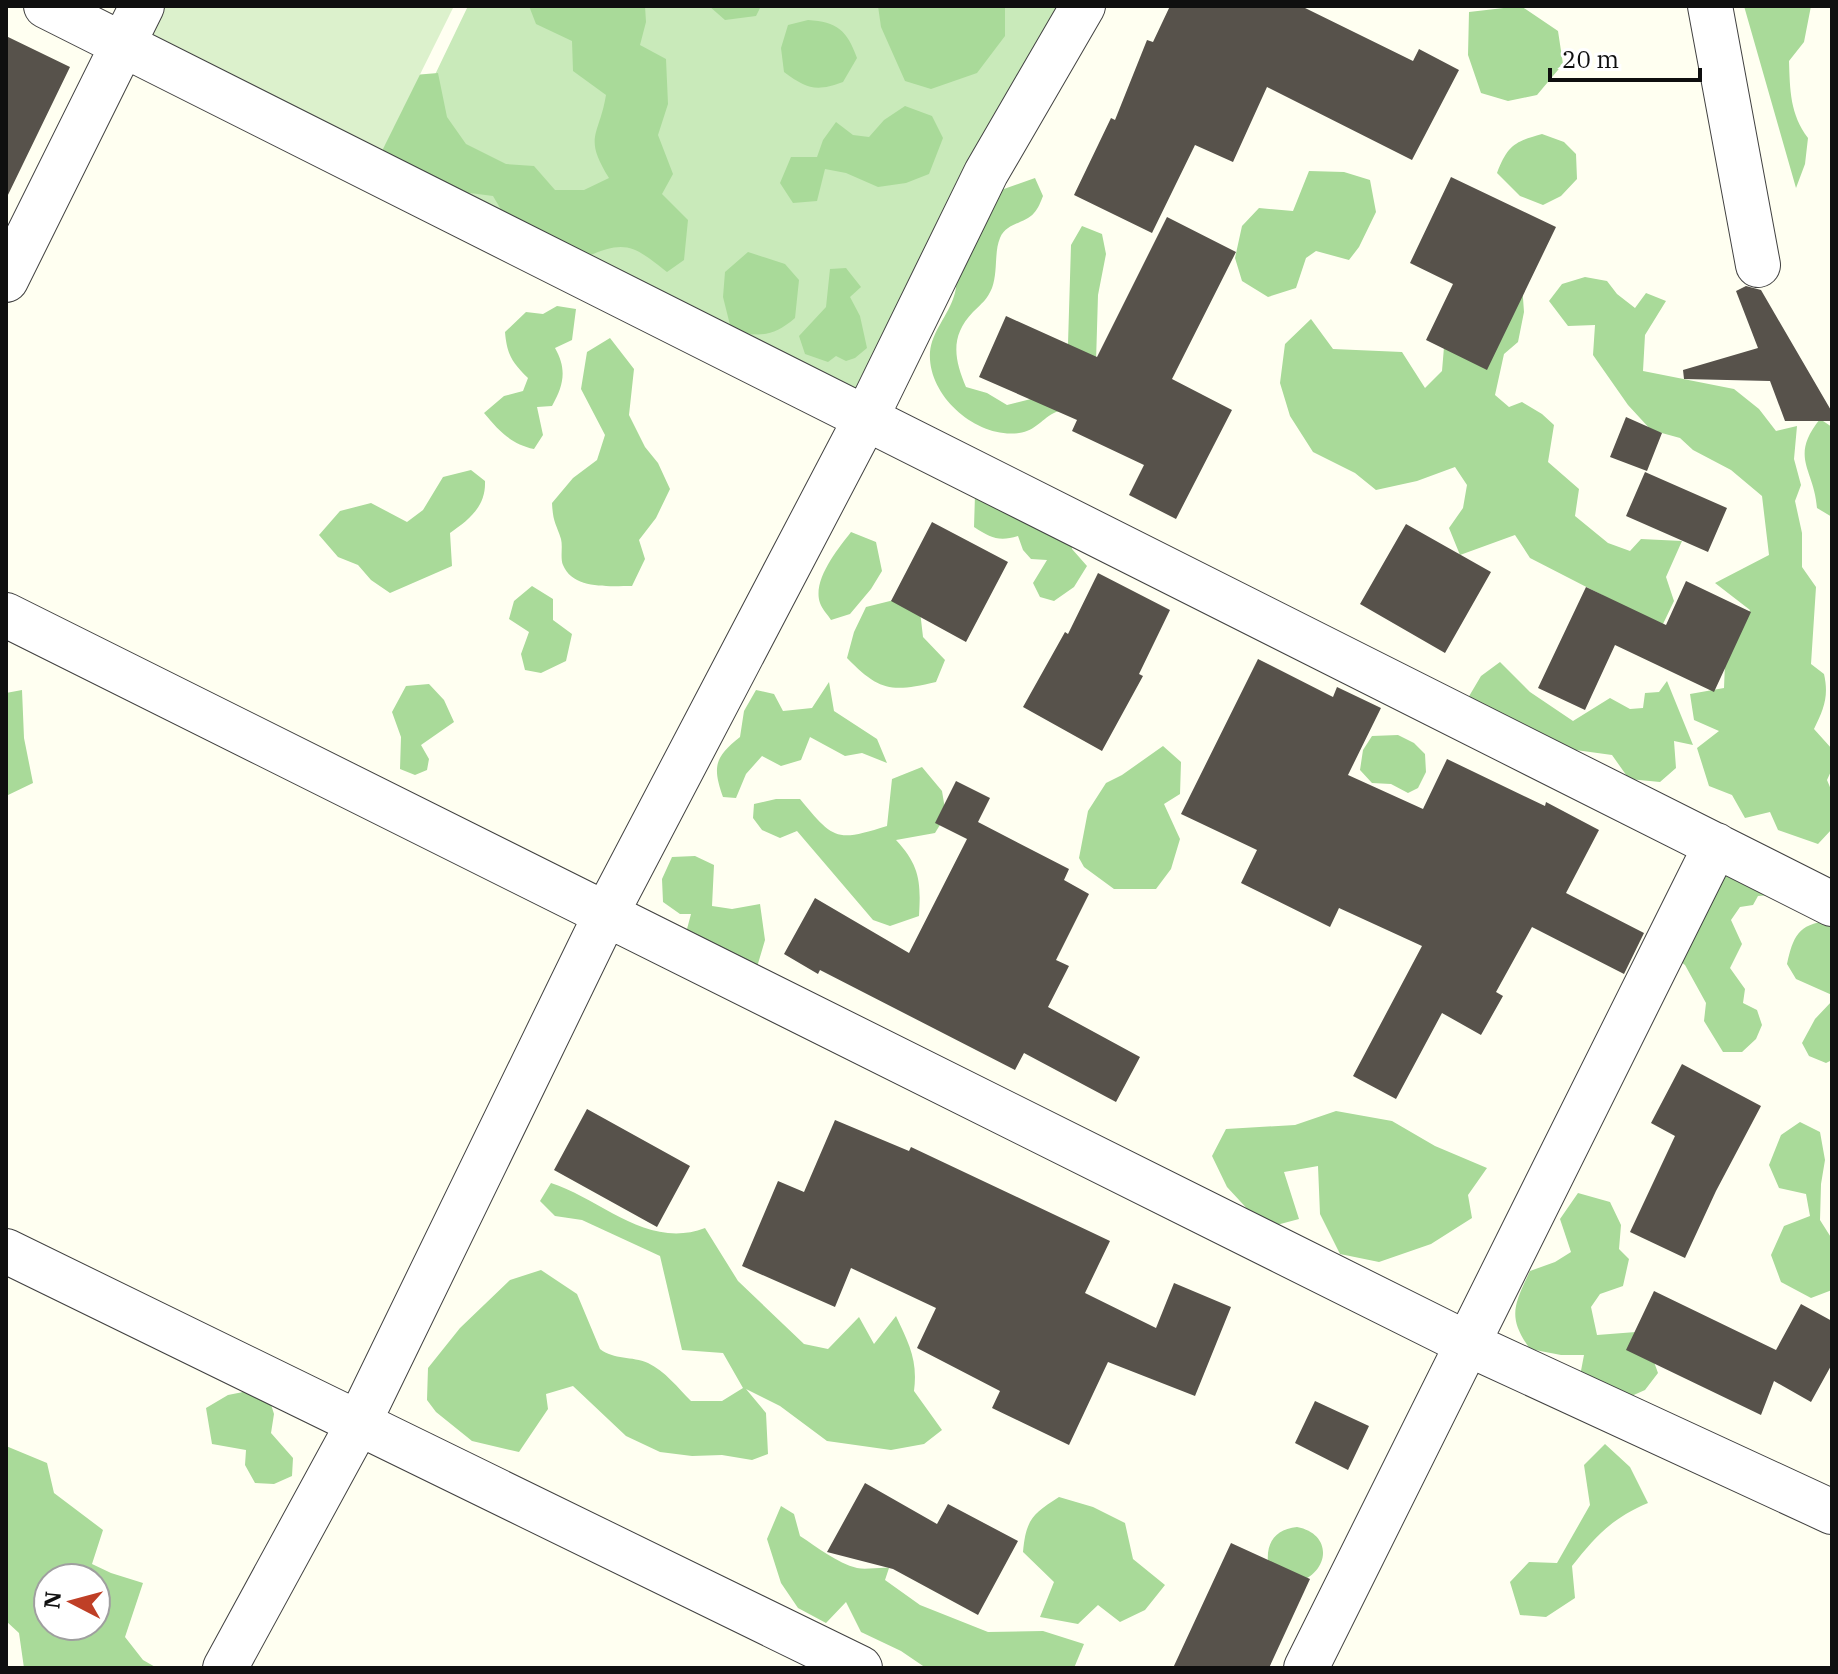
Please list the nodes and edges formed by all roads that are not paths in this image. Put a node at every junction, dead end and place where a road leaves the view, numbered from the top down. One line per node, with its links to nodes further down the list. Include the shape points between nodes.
1 (46, 6): 5 (street)
2 (142, 6): 5 (street)
3 (1083, 6): 8 (street, via 986,173)
4 (1710, 6): 6 (street)
5 (123, 45): 7 (street); 8 (street)
6 (1758, 265)
7 (6, 280)
8 (866, 418): 10 (street); 12 (street)
9 (6, 615): 12 (street)
10 (1716, 845): 11 (street); 14 (street)
11 (1832, 904)
12 (606, 914): 14 (street); 15 (street)
13 (6, 1251): 15 (street)
14 (1468, 1344): 16 (street); 19 (street)
15 (358, 1424): 17 (street); 18 (street)
16 (1832, 1512)
17 (225, 1668)
18 (860, 1668)
19 (1306, 1668)

